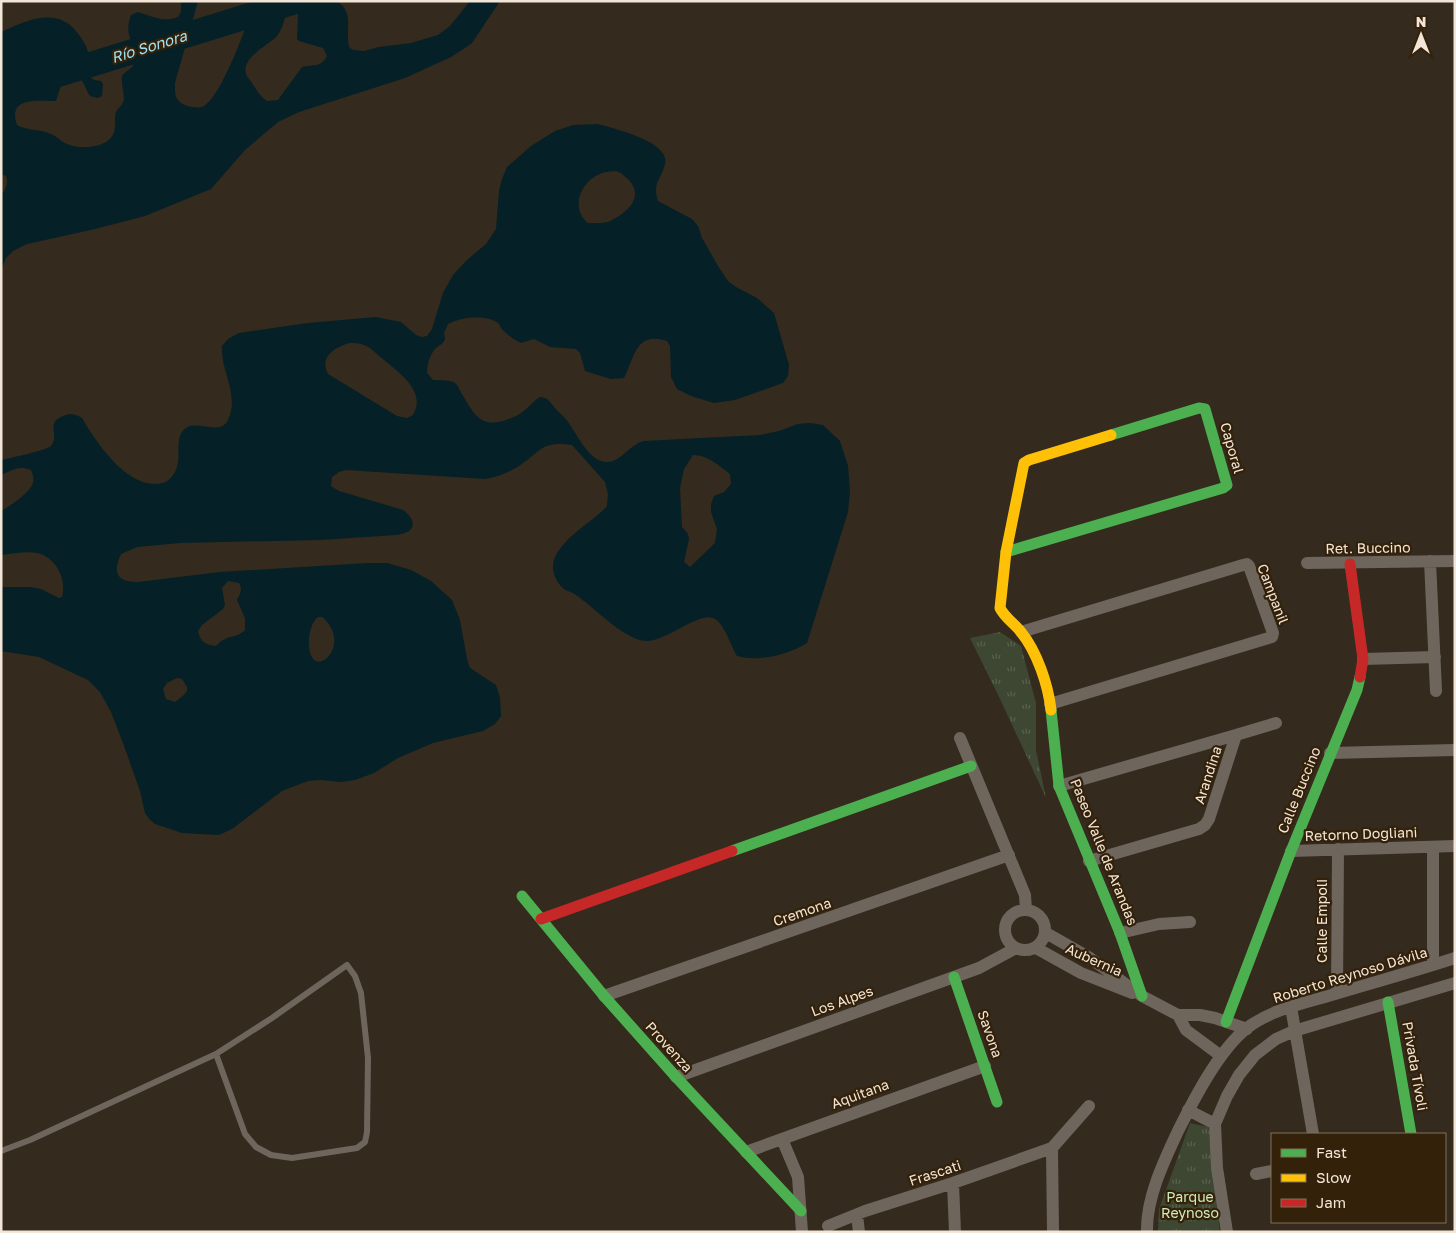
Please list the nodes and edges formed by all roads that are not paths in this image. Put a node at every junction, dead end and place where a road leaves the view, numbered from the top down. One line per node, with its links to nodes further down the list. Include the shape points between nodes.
1 (1024, 463): 2 (street, Paseo Valle de Arandas); 2 (street, Caporal, via 1202,408 1205,409 1227,481 1223,488)
2 (1006, 552): 7 (street, Paseo Valle de Arandas, via 1000,608)
3 (1430, 561): 4 (street, Ret. Buccino); 6 (street, Ret. Buccino); 8 (street, Ret. Buccino)
4 (1455, 561)
5 (1307, 563): 6 (street, Ret. Buccino)
6 (1350, 564): 9 (street, Calle Buccino)
7 (1021, 632): 11 (street, Paseo Valle de Arandas, via 1035,655); 11 (street, Campanil, via 1243,565 1249,566 1272,636)
8 (1435, 657): 9 (street); 10 (street, Ret. Buccino)
9 (1363, 659): 16 (street, Calle Buccino, via 1351,706)
10 (1436, 691)
11 (1050, 704): 18 (street, Paseo Valle de Arandas)
12 (1276, 723): 13 (street)
13 (1236, 735): 18 (street, Arandina); 24 (street, Arandina, via 1205,826)
14 (960, 738): 17 (street)
15 (1455, 750): 16 (street)
16 (1330, 753): 22 (street, Calle Buccino)
17 (971, 766): 23 (street); 27 (street)
18 (1059, 786): 24 (street, Paseo Valle de Arandas)
19 (1455, 846): 20 (street, Retorno Dogliani)
20 (1433, 847): 21 (street, Retorno Dogliani); 34 (street, Retorno Dogliani)
21 (1338, 849): 22 (street, Retorno Dogliani); 37 (street, Calle Empoli)
22 (1291, 851): 43 (street, Calle Buccino)
23 (1009, 855): 26 (street, via 1025,895); 38 (street, Cremona)
24 (1089, 861): 30 (street, Paseo Valle de Arandas)
25 (522, 896): 27 (street, Provenza)
26 (1026, 910): 29 (street, via 1041,917); 31 (street, via 1018,911 1007,921 1006,936)
27 (541, 919): 38 (street, Provenza)
28 (1190, 922): 30 (street, via 1159,924)
29 (1046, 933): 32 (street); 39 (street, Aubernia, via 1090,958)
30 (1120, 933): 39 (street, Paseo Valle de Arandas)
31 (1016, 948): 32 (street); 35 (street, Los Alpes, via 994,961)
32 (1036, 948): 39 (street, Aubernia, via 1081,973)
33 (1455, 958): 34 (street, Roberto Reynoso Dávila)
34 (1433, 965): 37 (street, Roberto Reynoso Dávila)
35 (954, 976): 48 (street, Savona); 49 (street, Los Alpes)
36 (1455, 983): 40 (street)
37 (1337, 993): 41 (street, Roberto Reynoso Dávila)
38 (604, 996): 49 (street, Provenza)
39 (1142, 996): 42 (street, Aubernia)
40 (1388, 1002): 45 (street); 55 (street, Privada Tívoli)
41 (1291, 1007): 44 (street, Roberto Reynoso Dávila, via 1262,1018); 45 (street)
42 (1178, 1015): 43 (street, Aubernia, via 1200,1015); 47 (street, Aubernia, via 1186,1030)
43 (1226, 1022): 44 (street, Aubernia)
44 (1247, 1029): 47 (street, Roberto Reynoso Dávila)
45 (1294, 1031): 53 (street, via 1276,1038 1255,1055 1239,1075); 54 (street)
46 (216, 1054): 46 (lane, via 347,965 361,993 368,1058 365,1142 344,1151 292,1158 271,1155 256,1147 245,1134); 58 (lane)
47 (1221, 1056): 52 (street, Roberto Reynoso Dávila)
48 (985, 1066): 50 (street, Savona); 56 (street, Aquitana)
49 (676, 1077): 59 (street, Provenza)
50 (997, 1102)
51 (1089, 1106): 57 (street, Frascati)
52 (1188, 1110): 53 (street); 70 (street, Roberto Reynoso Dávila, via 1155,1189)
53 (1215, 1124): 71 (street, via 1216,1168)
54 (1313, 1133)
55 (1411, 1133)
56 (782, 1139): 59 (street, Aquitana); 63 (street, via 798,1177)
57 (1052, 1148): 62 (street, Frascati); 69 (street)
58 (1, 1151)
59 (746, 1152): 63 (street, Provenza)
60 (1271, 1171): 61 (street)
61 (1256, 1174)
62 (952, 1184): 64 (street, Frascati); 68 (street)
63 (801, 1211): 66 (street)
64 (857, 1215): 65 (street, Frascati); 67 (street)
65 (828, 1226)
66 (802, 1232)
67 (859, 1232)
68 (955, 1232)
69 (1053, 1232)
70 (1147, 1232)
71 (1227, 1232)

